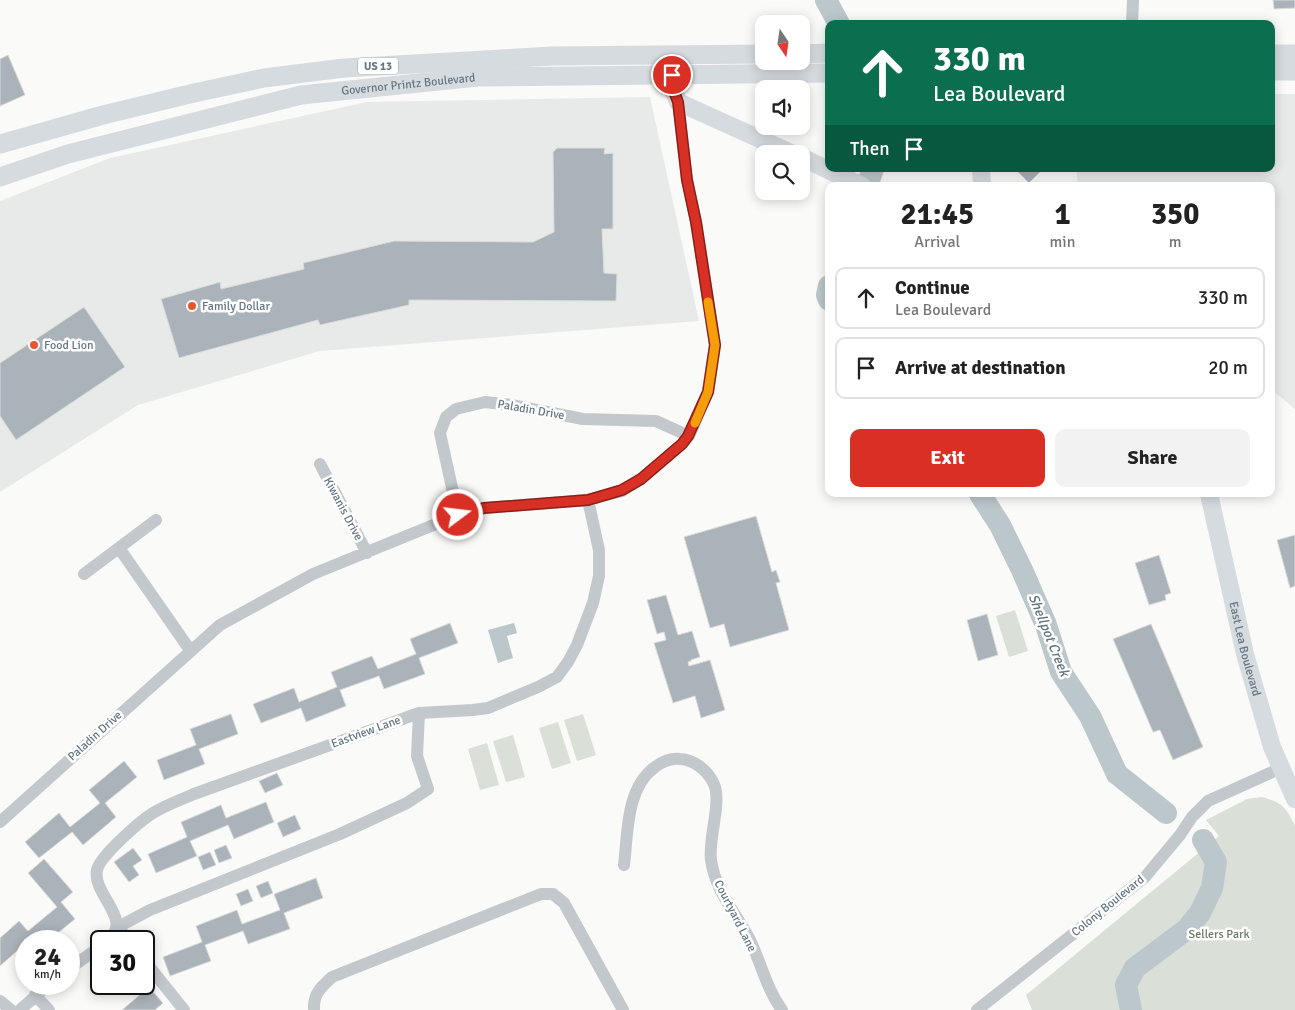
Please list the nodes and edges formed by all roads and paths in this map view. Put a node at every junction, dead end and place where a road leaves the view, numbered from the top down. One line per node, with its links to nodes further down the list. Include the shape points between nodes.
1 (1133, 0): 2 (street)
2 (1132, 20)
3 (755, 54): 8 (main road, Governor Printz Boulevard / US 13)
4 (810, 54): 5 (main road)
5 (825, 54)
6 (1275, 54): 7 (main road)
7 (1295, 54)
8 (507, 59): 13 (main road, via 498,67 370,80); 15 (main road, Governor Printz Boulevard / US 13, via 344,68 264,78 103,115)
9 (1275, 71): 10 (main road)
10 (1295, 71)
11 (825, 73): 12 (main road, Governor Printz Boulevard / US 13)
12 (672, 75): 13 (main road, Governor Printz Boulevard / US 13, via 478,77); 14 (street)
13 (361, 89): 20 (main road, Governor Printz Boulevard / US 13, via 301,96 68,154)
14 (678, 102): 16 (street); 22 (street, Paladin Drive, via 687,180 715,345 708,392)
15 (0, 144)
16 (773, 145)
17 (810, 162): 18 (street)
18 (825, 168)
19 (834, 172): 21 (street)
20 (0, 177)
21 (854, 182)
22 (688, 436): 25 (street, Paladin Drive, via 641,479 622,490); 26 (street, Paladin Drive, via 656,421 583,420 485,402 456,409 446,417 440,433)
23 (320, 464): 29 (street, Kiwanis Drive)
24 (1210, 497): 33 (street, East Lea Boulevard, via 1245,654)
25 (588, 500): 26 (street, Paladin Drive, via 484,508); 32 (street, Eastview Lane, via 600,550 600,569 593,603 563,670 550,681 488,708)
26 (458, 515): 29 (street, Paladin Drive)
27 (156, 520): 28 (street)
28 (119, 548): 30 (street); 31 (street)
29 (367, 553): 31 (street, Paladin Drive, via 313,574 220,624)
30 (84, 574)
31 (190, 650): 35 (street, Paladin Drive)
32 (419, 713): 37 (street, via 417,756 428,789 340,834 150,910); 37 (street, Eastview Lane, via 194,794 151,814 101,860 98,868 99,884)
33 (1281, 768): 34 (street, East Lea Boulevard); 50 (street, Colony Boulevard, via 1208,801 1145,877)
34 (1295, 799)
35 (0, 822)
36 (624, 865): 49 (street, Courtyard Lane, via 631,811 640,782 649,772 669,760 690,761 700,766 716,789 710,847 719,890 749,939 768,987)
37 (118, 927): 38 (street); 39 (street, Eastview Lane)
38 (117, 930)
39 (120, 930)
40 (155, 974): 47 (street)
41 (35, 995): 45 (street); 46 (street)
42 (0, 1001): 44 (street)
43 (618, 1008): 48 (street, via 564,902 553,894 541,894 332,978 319,989)
44 (11, 1010)
45 (20, 1010)
46 (49, 1010)
47 (184, 1010)
48 (314, 1010)
49 (782, 1010)
50 (977, 1010)

